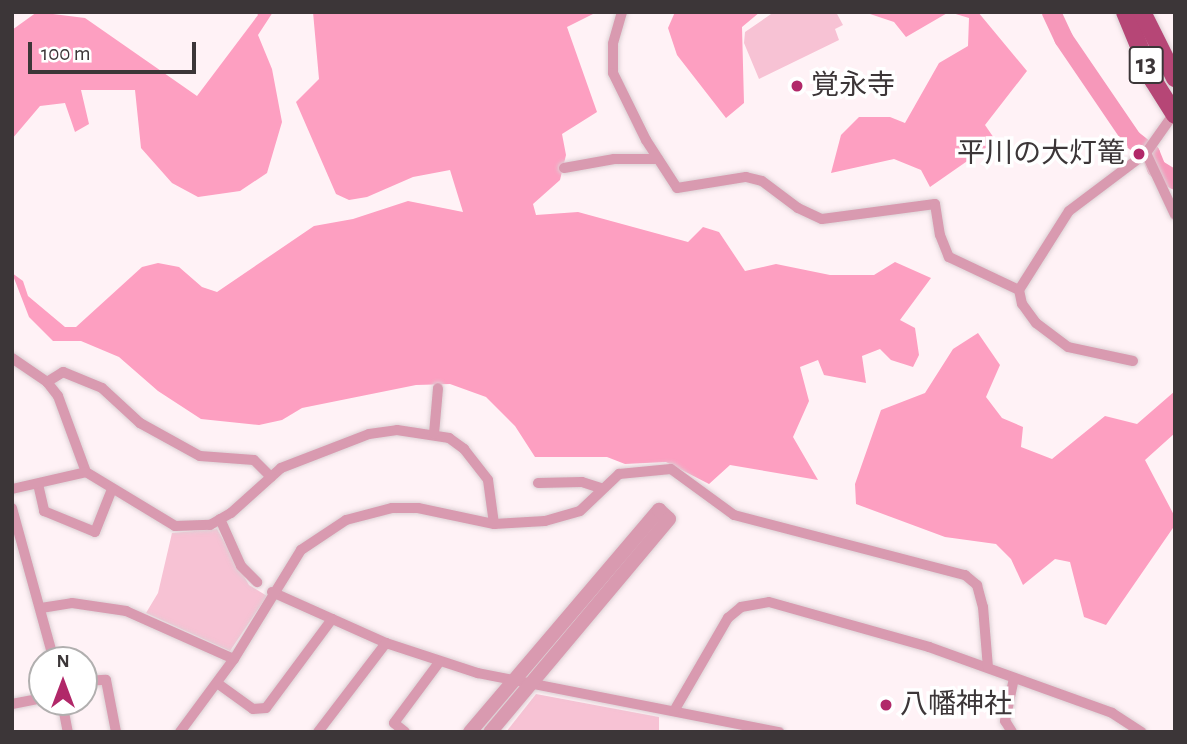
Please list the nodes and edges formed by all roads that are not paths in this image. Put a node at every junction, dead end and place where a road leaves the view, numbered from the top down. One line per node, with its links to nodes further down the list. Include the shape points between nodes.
1 (622, 12): 7 (street, via 613,44 613,74)
2 (1125, 12): 5 (main road, 13, via 1153,80)
3 (1142, 12): 4 (main road, 13)
4 (1175, 78)
5 (1174, 113): 6 (street)
6 (1150, 149): 9 (street); 10 (street, via 1069,211)
7 (658, 159): 8 (street, via 614,159); 10 (street, via 677,188 746,177 762,181 798,208 822,219 935,204 949,257)
8 (564, 168)
9 (1175, 215)
10 (1019, 290): 12 (street, via 1022,304 1036,323 1068,347)
11 (12, 358): 13 (street)
12 (1133, 361)
13 (47, 382): 16 (street, via 67,417); 17 (street, via 63,372 102,388 140,423 200,456 254,460)
14 (438, 388): 15 (street)
15 (434, 434): 17 (street, via 397,430 369,434 310,455); 25 (street, via 449,438 480,465 488,480)
16 (86, 472): 19 (street); 22 (street)
17 (271, 477): 24 (street)
18 (538, 483): 20 (street, via 582,482)
19 (38, 484): 21 (street); 22 (street, via 44,510 95,532)
20 (600, 488): 25 (street, via 590,504 562,518); 34 (street, via 619,474 671,469 734,515 965,575 977,585 983,607)
21 (12, 489)
22 (112, 489): 24 (street, via 175,526 210,525)
23 (12, 508): 28 (street)
24 (220, 519): 26 (street, via 241,566)
25 (494, 524): 27 (street, via 418,508 392,508 346,520 301,550)
26 (257, 582)
27 (273, 593): 29 (street); 32 (street)
28 (41, 608): 31 (street); 32 (street, via 72,603 126,611)
29 (332, 619): 30 (street); 38 (street, via 266,708 253,709)
30 (386, 643): 33 (street); 43 (street)
31 (50, 646)
32 (234, 659): 38 (street)
33 (440, 661): 37 (street); 44 (street, via 394,723)
34 (988, 668): 35 (street); 40 (street, via 929,647 769,602 758,603 741,607 728,618)
35 (1014, 678): 48 (street, via 1004,721); 49 (street, via 1112,713)
36 (98, 680): 41 (street, via 106,680)
37 (513, 681): 39 (street); 39 (street, via 659,510 669,519); 45 (street)
38 (217, 682): 42 (street)
39 (529, 682): 40 (street); 46 (street)
40 (674, 711): 47 (street)
41 (116, 732)
42 (180, 732)
43 (318, 732)
44 (405, 732)
45 (470, 732)
46 (490, 732)
47 (779, 732)
48 (1012, 732)
49 (1141, 732)

